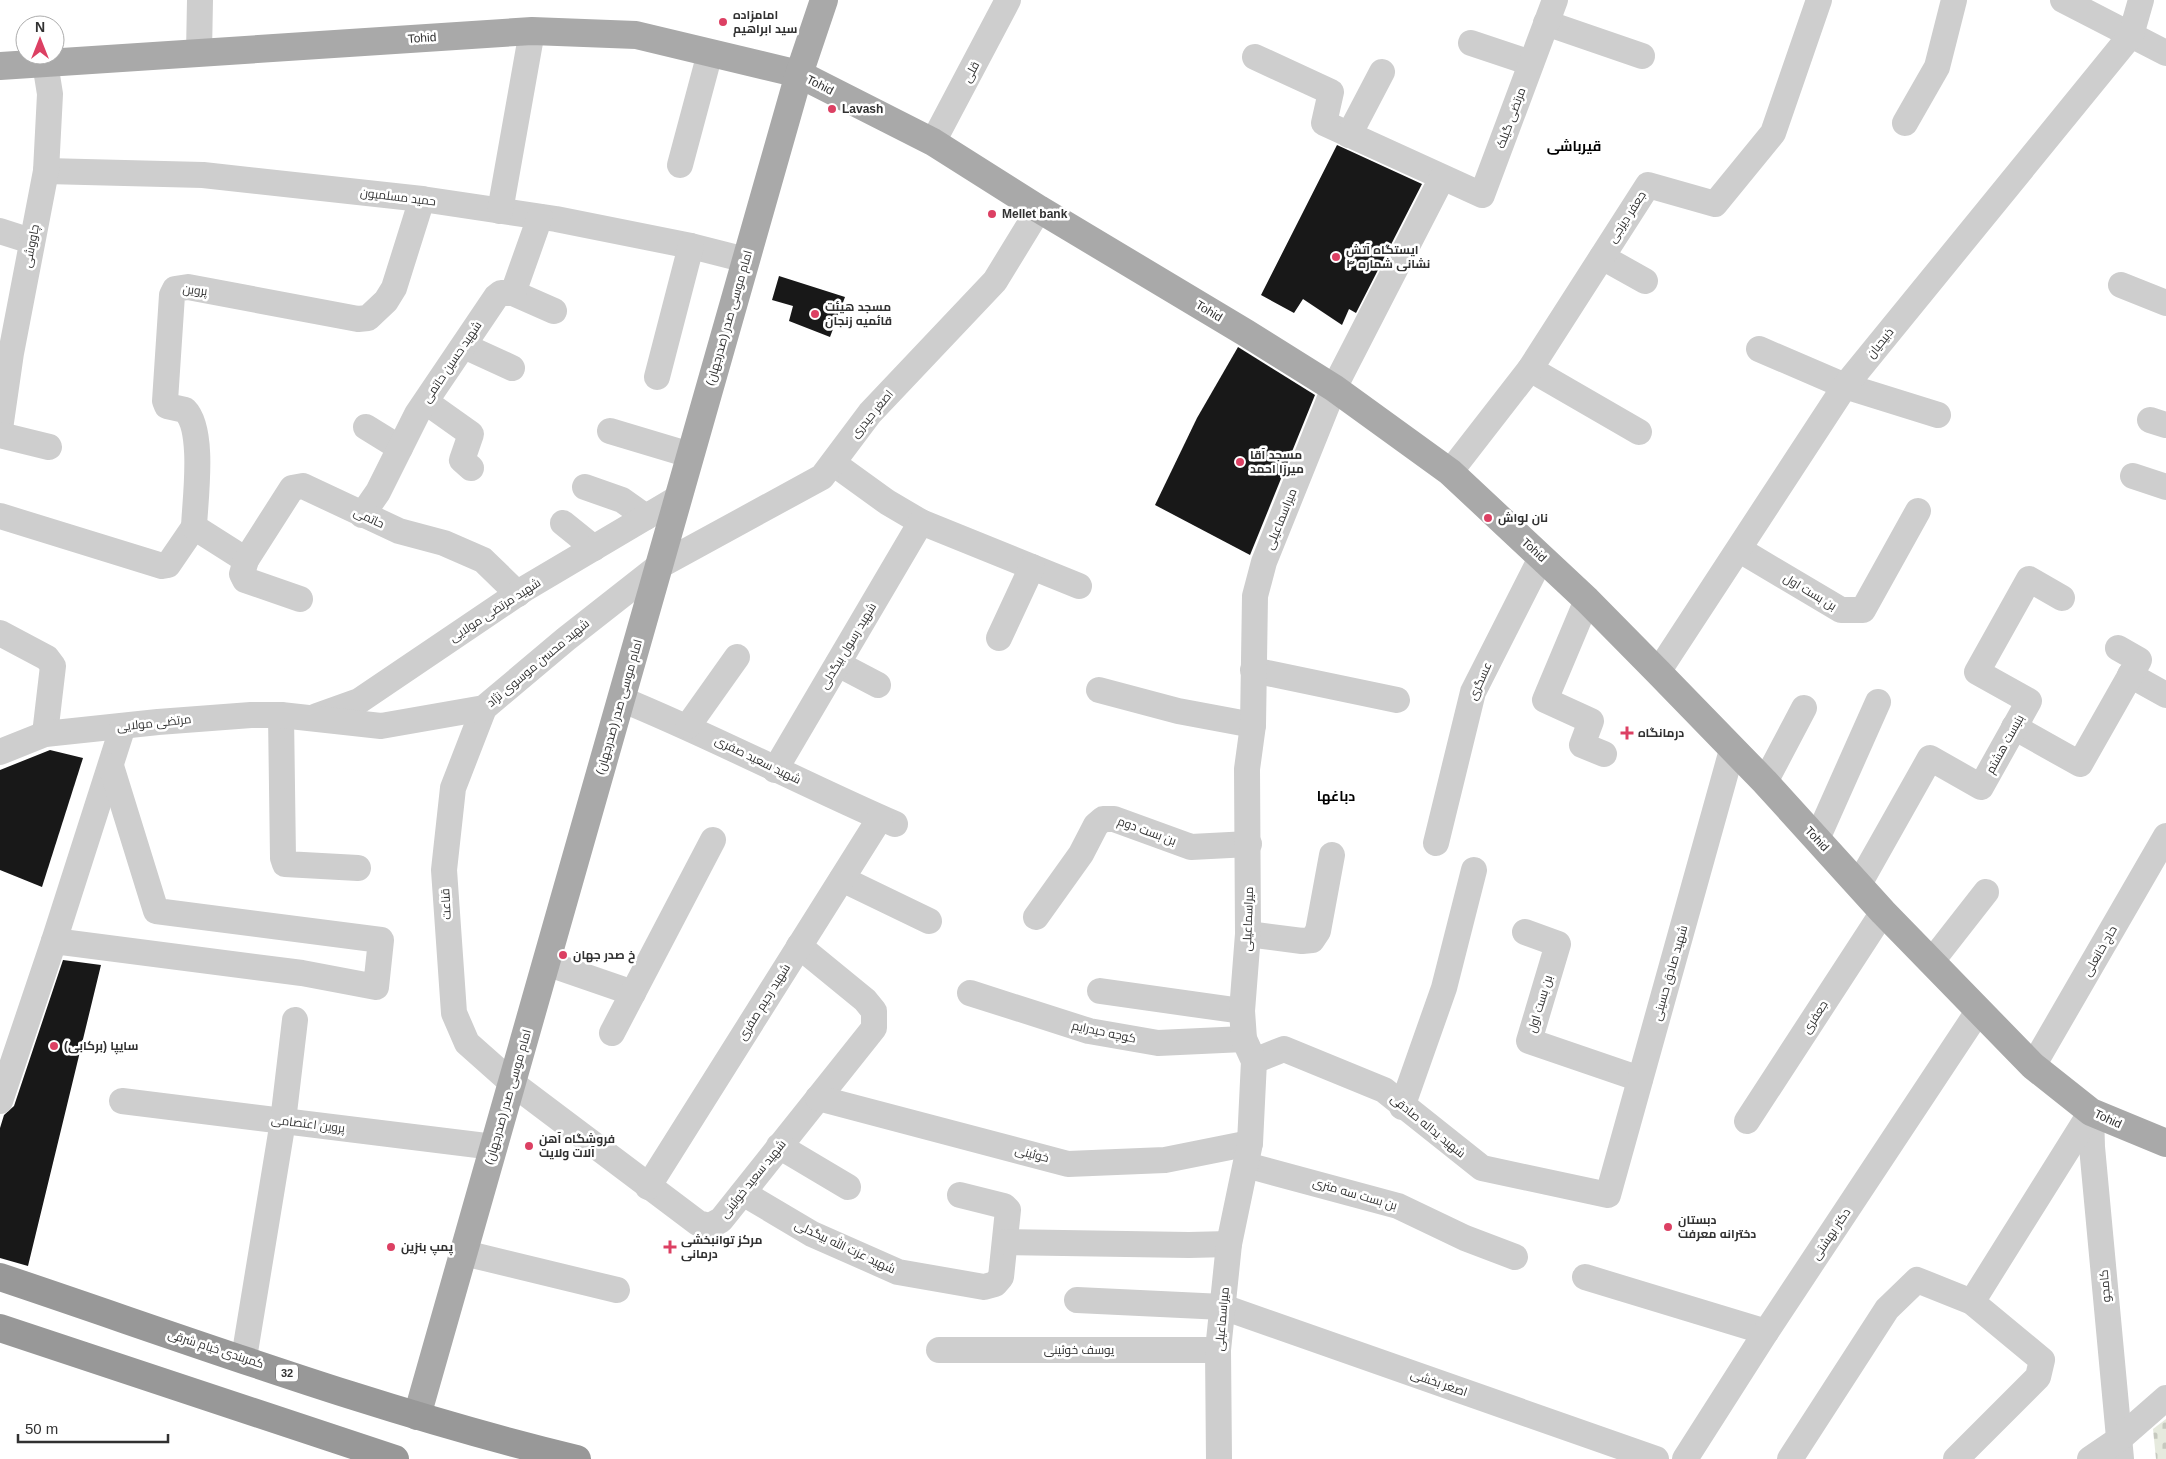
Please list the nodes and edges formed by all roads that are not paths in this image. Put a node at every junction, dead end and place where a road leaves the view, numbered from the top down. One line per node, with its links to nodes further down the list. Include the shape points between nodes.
1 (200, 0): 12 (street)
2 (824, 0): 23 (main road, (صدرجهان) امام موسی صدر)
3 (1008, 0): 26 (street, قلی)
4 (1819, 0): 37 (street, جعفر دیزجی, via 1773,133 1715,204 1648,185)
5 (1954, 0): 24 (street, via 1937,68)
6 (2064, 0): 10 (street)
7 (2141, 0): 10 (street)
8 (1550, 11): 15 (street); 18 (street, مرتضی گیلک)
9 (532, 32): 12 (main road, Tohid); 13 (main road, Tohid, via 636,35); 32 (street)
10 (2131, 36): 14 (street); 49 (street, ذبیحیان)
11 (1471, 44): 18 (street)
12 (198, 53): 17 (main road, Tohid)
13 (710, 53): 23 (main road, Tohid); 27 (street)
14 (2166, 53)
15 (1642, 56)
16 (1255, 58): 25 (street, via 1331,92 1324,123)
17 (65, 62)
18 (1531, 64): 29 (street, مرتضی گیلک, via 1482,195)
19 (15, 65): 21 (main road, Tohid)
20 (45, 65): 28 (street, چاووشی, via 50,94)
21 (0, 66)
22 (1382, 72): 25 (street)
23 (798, 74): 26 (main road, Tohid); 38 (main road, (صدرجهان) امام موسی صدر)
24 (1905, 123)
25 (1349, 135): 29 (street)
26 (933, 142): 31 (main road, Tohid)
27 (680, 165)
28 (46, 171): 30 (street, حمید مسلمیون, via 203,175); 35 (street, چاووشی)
29 (1442, 178): 50 (street, میراسماعیلی)
30 (422, 199): 32 (street, حمید مسلمیون); 74 (street, پروین, via 394,288 368,318 358,319 188,287 175,289 165,401 167,406 185,410 195,430)
31 (1039, 209): 50 (main road, Tohid); 61 (street, اصغر حیدری, via 996,281 870,413)
32 (500, 211): 33 (street, حمید مسلمیون)
33 (540, 217): 36 (street, حمید مسلمیون); 41 (street)
34 (0, 231): 35 (street)
35 (31, 241): 54 (street, چاووشی)
36 (691, 246): 38 (street, حمید مسلمیون); 48 (street)
37 (1602, 257): 39 (street); 47 (street, جعفر دیزجی)
38 (746, 260): 60 (main road, (صدرجهان) امام موسی صدر)
39 (1644, 281)
40 (2121, 285): 42 (street)
41 (513, 293): 43 (street); 44 (street, شهید حسین حاتمی, via 502,293 496,297)
42 (2166, 303)
43 (554, 311)
44 (464, 346): 46 (street); 51 (street, شهید حسین حاتمی)
45 (1759, 349): 49 (street)
46 (512, 368)
47 (1530, 368): 56 (street); 63 (street, جعفر دیزجی)
48 (657, 377)
49 (1845, 386): 52 (street); 76 (street, ذبیحیان)
50 (1334, 388): 63 (main road, Tohid); 91 (street, میراسماعیلی, via 1264,562 1256,596)
51 (426, 402): 59 (street, شهید حسین حاتمی); 62 (street, via 471,434 462,460)
52 (1938, 415)
53 (366, 427): 59 (street)
54 (0, 429)
55 (610, 432): 60 (street)
56 (1639, 432)
57 (0, 435): 58 (street)
58 (49, 447)
59 (400, 448): 69 (street, شهید حسین حاتمی, via 378,492)
60 (690, 455): 67 (main road, (صدرجهان) امام موسی صدر)
61 (833, 463): 72 (street); 79 (street, اصغر حیدری, via 822,478)
62 (471, 468)
63 (1450, 472): 77 (main road, Tohid)
64 (2133, 476): 66 (street)
65 (585, 487): 71 (street, via 622,500)
66 (2166, 487)
67 (678, 498): 71 (street, شهید مرتضی مولایی); 79 (main road, (صدرجهان) امام موسی صدر)
68 (1918, 511): 76 (street, بن بست اول, via 1863,610 1841,610)
69 (362, 515): 78 (street, حاتمی, via 297,486 292,488); 82 (street, حاتمی, via 483,560)
70 (0, 516): 74 (street, via 162,566 174,559)
71 (646, 517): 75 (street, شهید مرتضی مولایی)
72 (921, 522): 80 (street); 90 (street, شهید رسول بیگدلی)
73 (563, 523): 75 (street)
74 (194, 527): 78 (street)
75 (594, 548): 82 (street, شهید مرتضی مولایی)
76 (1740, 550): 92 (street, ذبیحیان)
77 (1541, 558): 85 (main road, Tohid); 119 (street, عسگری, via 1473,692)
78 (246, 560): 84 (street, via 242,574 245,580)
79 (659, 566): 97 (main road, (صدرجهان) امام موسی صدر); 100 (street, شهید محسن موسوی نژاد)
80 (1032, 567): 81 (street); 87 (street)
81 (1080, 586)
82 (518, 594): 103 (street, شهید مرتضی مولایی, via 359,701)
83 (2062, 598): 107 (street, بنبست هشتم, via 2029,579 1977,672 2029,701)
84 (300, 599)
85 (1587, 600): 92 (main road, Tohid); 111 (street, via 1545,700 1591,721 1582,745)
86 (0, 633): 108 (street, via 48,658 53,666)
87 (999, 638)
88 (2118, 648): 93 (street, via 2139,660)
89 (737, 657): 106 (street)
90 (838, 664): 94 (street); 113 (street, شهید رسول بیگدلی)
91 (1253, 670): 98 (street); 104 (street, میراسماعیلی)
92 (1658, 672): 109 (main road, Tohid)
93 (2130, 675): 96 (street); 107 (street, via 2080,764)
94 (878, 685)
95 (1099, 690): 104 (street, via 1178,711)
96 (2166, 695)
97 (621, 699): 106 (street, شهید سعید صفری); 135 (main road, (صدرجهان) امام موسی صدر)
98 (1397, 700)
99 (1878, 702): 118 (street)
100 (484, 708): 103 (street, شهید محسن موسوی نژاد, via 381,726); 146 (street, قناعت, via 453,788 444,870 450,974 454,1013 467,1043)
101 (1804, 708): 114 (street)
102 (281, 715): 103 (street, مرتضی مولایی); 105 (street, مرتضی مولایی); 122 (street, via 282,858 285,864)
103 (312, 718)
104 (1252, 725): 120 (street, میراسماعیلی, via 1247,769)
105 (123, 726): 108 (street, مرتضی مولایی); 112 (street)
106 (688, 726): 113 (street, شهید سعید صفری)
107 (2014, 727): 125 (street, بنبست هشتم, via 1981,786 1930,758)
108 (45, 734): 110 (street, مرتضی مولایی)
109 (1732, 750): 114 (main road, Tohid); 145 (street, شهید صادق حسینی)
110 (0, 752)
111 (1604, 754)
112 (111, 766): 132 (street); 132 (street, via 156,911 381,940 376,987 302,973)
113 (775, 770): 115 (street, شهید سعید صفری)
114 (1765, 782): 118 (main road, Tohid)
115 (888, 821): 124 (street, شهید رحیم صفری)
116 (2166, 836): 144 (street, حاج خانعلی)
117 (713, 840): 137 (street)
118 (1817, 840): 125 (main road, Tohid)
119 (1436, 843)
120 (1249, 844): 128 (street, بن بست دوم, via 1191,847 1114,818 1103,818); 131 (street, میراسماعیلی)
121 (1332, 856): 131 (street, via 1318,931 1312,940)
122 (358, 868)
123 (1474, 870): 150 (street, via 1444,988)
124 (842, 879): 129 (street); 133 (street, شهید رحیم صفری)
125 (1859, 884): 127 (main road, Tohid)
126 (1986, 892): 134 (street)
127 (1883, 912): 134 (main road, Tohid); 153 (street, جعفری)
128 (1036, 917)
129 (929, 921)
130 (1525, 932): 145 (street, بن بست اول, via 1558,944 1529,1041)
131 (1248, 934): 140 (street, میراسماعیلی)
132 (54, 941): 148 (street)
133 (799, 946): 147 (street, شهید سعید خوئینی, via 874,1011 874,1028); 158 (street, شهید رحیم صفری)
134 (1932, 961): 139 (main road, Tohid)
135 (546, 963): 137 (street); 146 (main road, (صدرجهان) امام موسی صدر)
136 (1100, 991): 140 (street)
137 (633, 993): 142 (street)
138 (970, 993): 143 (street, کوچه حیدرایم, via 1089,1031 1158,1043)
139 (1979, 1010): 144 (main road, Tohid); 174 (street, دکتر بهشتی)
140 (1242, 1011): 143 (street, میراسماعیلی)
141 (295, 1020): 152 (street)
142 (612, 1033)
143 (1249, 1050): 150 (street, شهید یداله صادقی, via 1284,1049 1384,1090); 157 (street, میراسماعیلی)
144 (2033, 1066): 151 (main road, Tohid)
145 (1640, 1079): 162 (street, شهید صادق حسینی)
146 (512, 1083): 156 (main road, (صدرجهان) امام موسی صدر); 158 (street, شهید سعید خوئینی)
147 (818, 1098): 155 (street, شهید سعید خوئینی); 157 (street, خوئینی, via 1068,1164)
148 (0, 1101)
149 (122, 1101): 152 (street, پروین اعتصامی)
150 (1402, 1107): 162 (street, شهید یداله صادقی, via 1482,1168)
151 (2091, 1112): 154 (main road, Tohid); 171 (street); 180 (street, کامجو)
152 (283, 1121): 156 (street, پروین اعتصامی); 177 (street)
153 (1747, 1121)
154 (2166, 1143)
155 (780, 1146): 159 (street); 160 (street, شهید سعید خوئینی)
156 (494, 1147): 165 (main road, (صدرجهان) امام موسی صدر)
157 (1248, 1154): 164 (street, میراسماعیلی); 166 (street, بن بست سه متری, via 1398,1206 1465,1238)
158 (648, 1187): 160 (street, شهید سعید خوئینی, via 698,1223 710,1226 721,1220)
159 (848, 1187)
160 (743, 1193): 163 (street, شهید عزت الله بیگدلی, via 812,1234 898,1272 984,1287 995,1284 1001,1278)
161 (960, 1194): 163 (street, via 1004,1206 1009,1216)
162 (1608, 1195)
163 (1005, 1242): 164 (street)
164 (1229, 1244): 172 (street, میراسماعیلی)
165 (464, 1253): 169 (street); 179 (main road, (صدرجهان) امام موسی صدر)
166 (1515, 1257)
167 (0, 1277): 177 (highway, کمربندی خیام شرقی / 32)
168 (1585, 1277): 174 (street)
169 (617, 1290)
170 (1077, 1300): 172 (street, اصغر بخشی)
171 (1972, 1302): 186 (street, via 1917,1280 1887,1309); 187 (street, via 2042,1360 2038,1377)
172 (1223, 1307): 176 (street, میراسماعیلی); 184 (street, اصغر بخشی)
173 (0, 1328): 181 (highway)
174 (1766, 1332): 185 (street, دکتر بهشتی)
175 (939, 1350): 176 (street, یوسف خوئینی)
176 (1218, 1350): 183 (street, میراسماعیلی)
177 (244, 1358): 179 (highway, کمربندی خیام شرقی / 32)
178 (2166, 1398): 180 (street)
179 (418, 1416): 182 (highway, کمربندی خیام شرقی / 32)
180 (2120, 1450): 188 (street)
181 (395, 1459)
182 (577, 1459)
183 (1219, 1459)
184 (1656, 1459)
185 (1685, 1459)
186 (1790, 1459)
187 (1956, 1459)
188 (2090, 1459)

